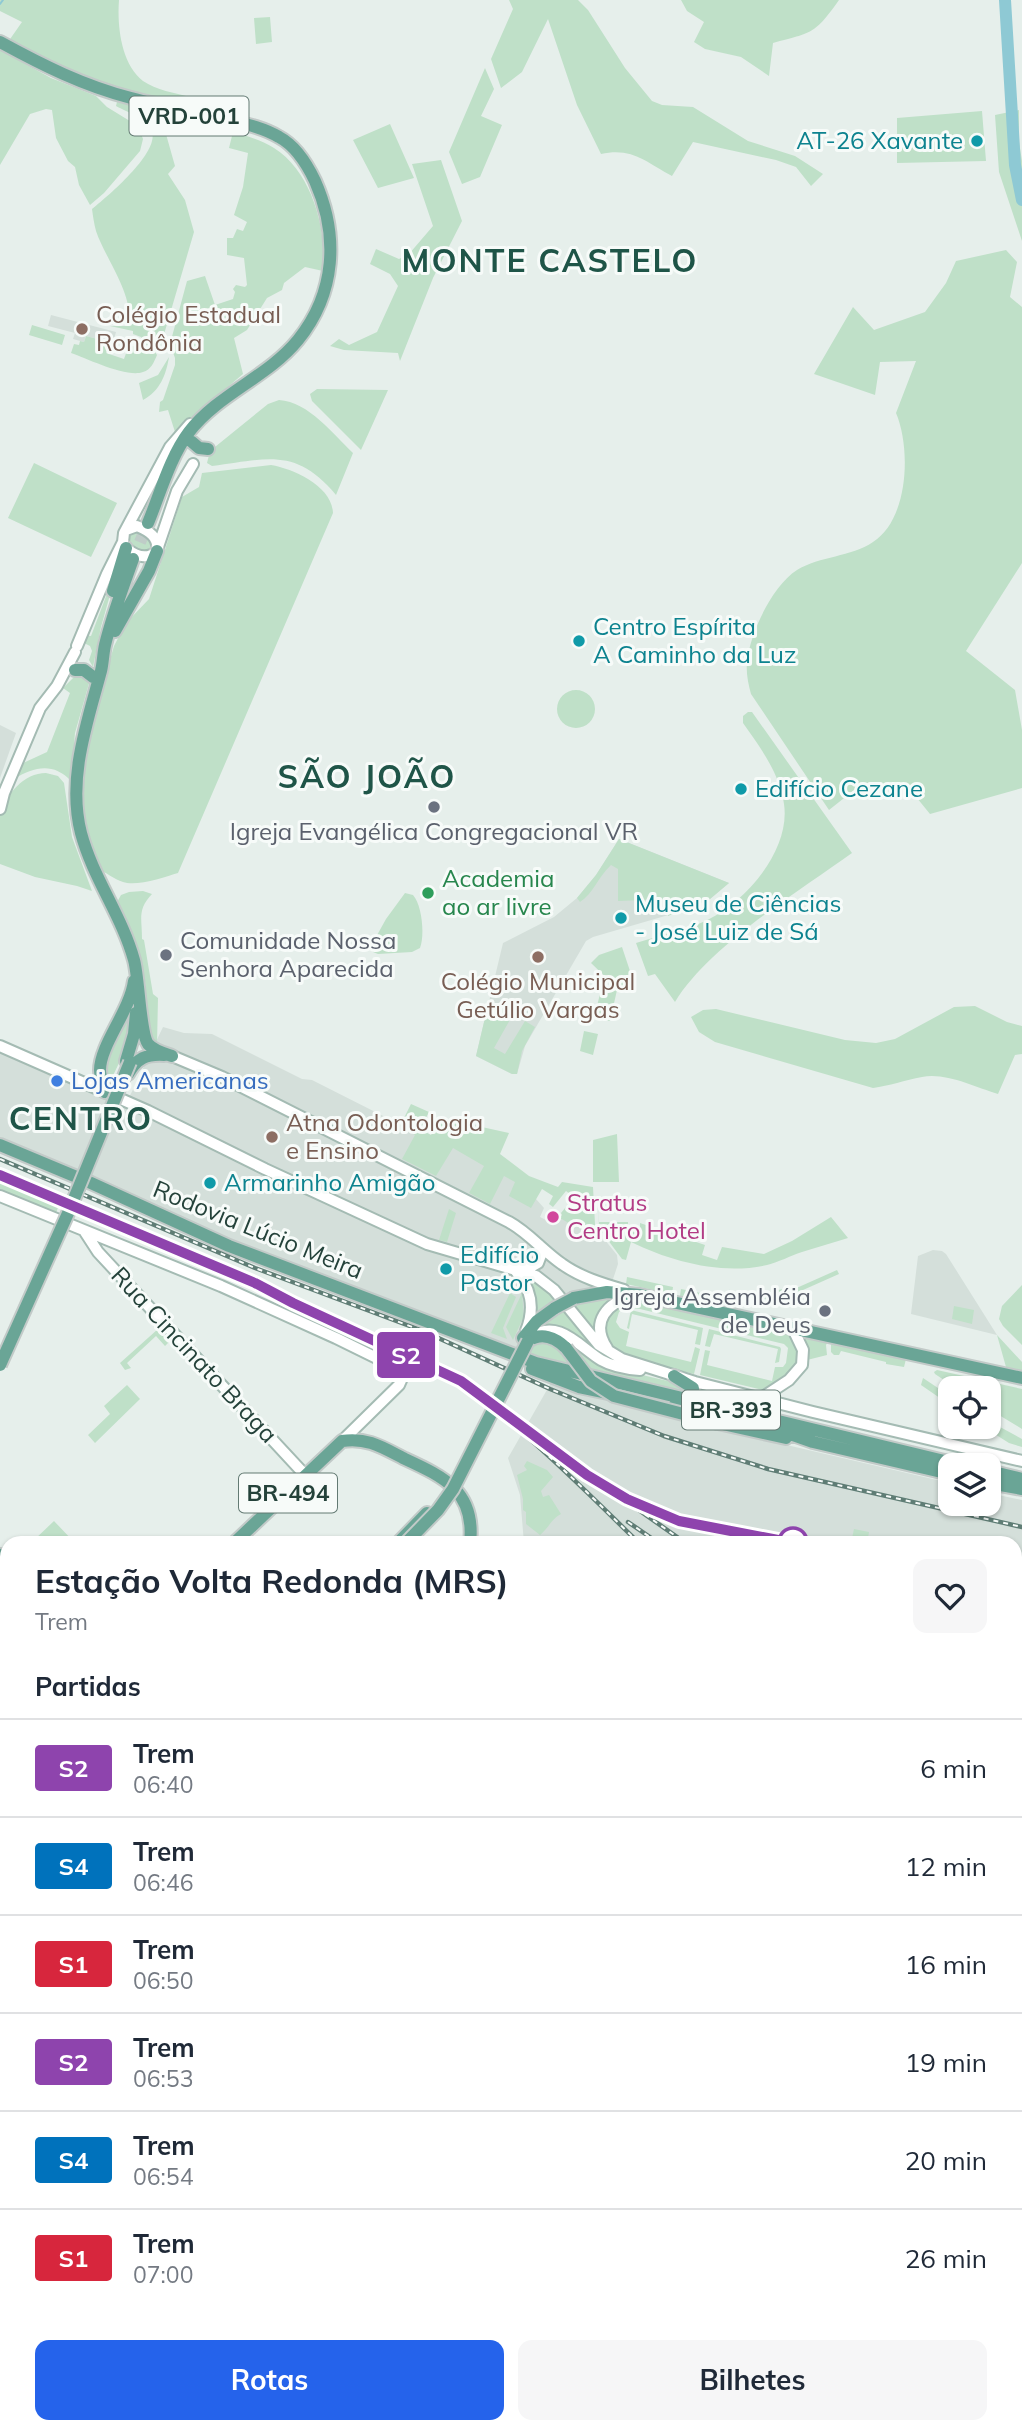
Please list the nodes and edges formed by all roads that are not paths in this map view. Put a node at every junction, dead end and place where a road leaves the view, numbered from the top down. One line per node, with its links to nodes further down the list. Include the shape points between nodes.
1 (0, 42): 3 (main road, via 93,86 279,136 311,172 327,213)
2 (0, 48): 3 (main road, VRD-001, via 85,90 240,130 278,145 304,174)
3 (330, 237): 4 (main road, via 329,279 310,324 289,350)
4 (210, 411): 5 (main road); 9 (street, via 193,421 170,447); 10 (main road, via 188,433 169,471)
5 (192, 442): 6 (main road); 10 (main road)
6 (208, 449)
7 (193, 464): 8 (street)
8 (164, 524): 10 (street); 11 (street)
9 (126, 530): 10 (street, via 137,526); 12 (street)
10 (151, 531): 11 (street)
11 (158, 549): 12 (street, via 145,556); 13 (main road, via 115,631)
12 (127, 550): 13 (main road); 13 (street, via 107,574); 13 (main road, via 104,648)
13 (88, 657): 15 (main road); 16 (street, via 37,714); 18 (main road, via 78,816 91,863 129,944)
14 (75, 670): 15 (main road)
15 (93, 677): 17 (main road, via 75,749 74,817 88,866 126,947)
16 (0, 808)
17 (134, 981): 21 (main road); 22 (main road, via 130,1000 101,1061)
18 (140, 996): 20 (main road, via 146,1039 153,1048); 21 (main road, via 138,1034)
19 (0, 1046): 22 (street)
20 (172, 1056): 21 (main road, via 148,1055); 27 (street, via 514,1225)
21 (130, 1062): 34 (main road, bridge); 36 (main road, bridge)
22 (105, 1091): 29 (street, via 427,1244)
23 (0, 1145): 33 (main road, Rodovia Lúcio Meira / BR-393, via 229,1245)
24 (0, 1196): 25 (street)
25 (85, 1233): 26 (street); 28 (street, Rua Cincinato Braga)
26 (105, 1240): 28 (street, via 98,1241); 42 (street, via 221,1286 395,1367 403,1376 400,1382)
27 (538, 1244): 29 (street, via 541,1255 537,1265); 30 (street, via 587,1278)
28 (98, 1252): 48 (street, Rua Cincinato Braga)
29 (512, 1267): 32 (street, via 531,1297); 35 (street, via 548,1284 599,1345)
30 (640, 1295): 31 (main road); 32 (main road, bridge, via 607,1292 574,1298 537,1321); 35 (street, via 612,1305 601,1322 603,1341)
31 (792, 1327): 39 (main road); 41 (street, via 803,1350 802,1366)
32 (526, 1340): 37 (street, via 554,1330 607,1363); 43 (main road, bridge, via 554,1339 591,1381 614,1396); 53 (main road, bridge, via 457,1471 432,1508); 54 (main road, bridge, via 458,1481)
33 (502, 1351): 40 (main road, Rodovia Lúcio Meira / BR-393, via 556,1369); 43 (main road, Rodovia Lúcio Meira / BR-393, via 579,1387)
34 (0, 1355)
35 (617, 1357): 37 (street)
36 (0, 1365)
37 (655, 1370): 38 (street)
38 (674, 1376): 40 (main road, via 693,1388 693,1394); 41 (street)
39 (1022, 1378)
40 (685, 1399): 44 (main road, Rodovia Lúcio Meira / BR-393)
41 (760, 1399): 45 (street)
42 (342, 1441): 48 (main road, BR-494); 55 (main road, BR-494, via 373,1443 438,1475 459,1493 470,1513)
43 (813, 1442): 46 (main road, Rodovia Lúcio Meira / BR-393)
44 (938, 1460)
45 (1022, 1461)
46 (938, 1471)
47 (1001, 1474): 49 (main road)
48 (306, 1476): 52 (main road, BR-494)
49 (1022, 1479)
50 (1001, 1486): 51 (main road)
51 (1022, 1492)
52 (242, 1536)
53 (405, 1536)
54 (413, 1536)
55 (470, 1536)

